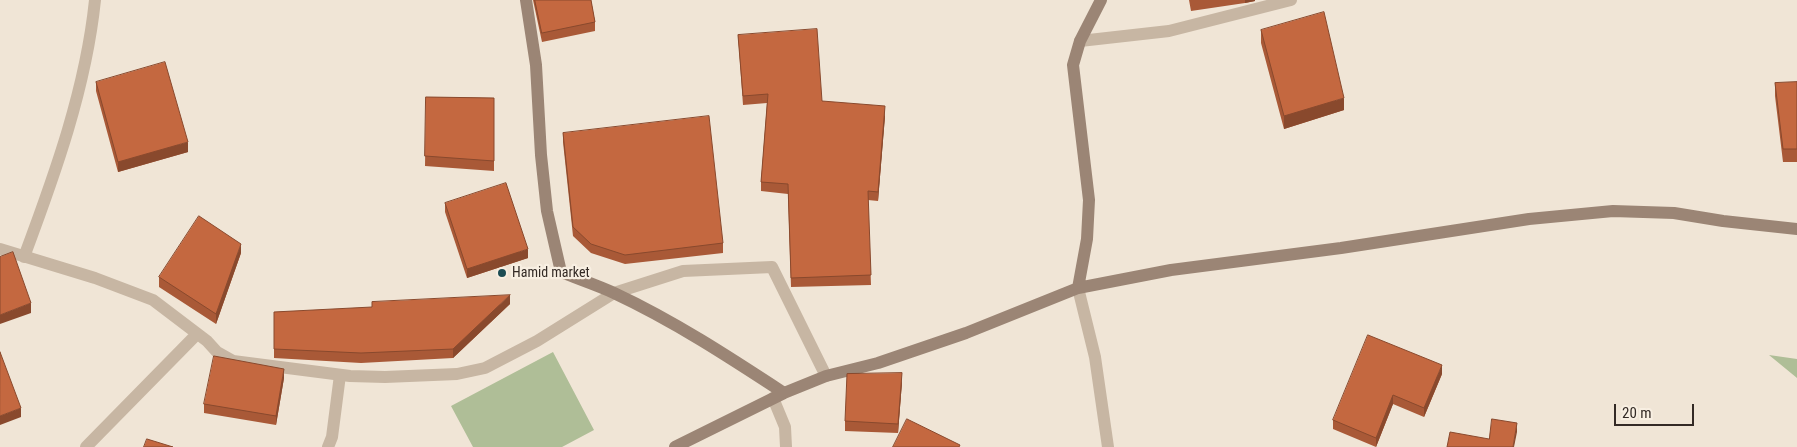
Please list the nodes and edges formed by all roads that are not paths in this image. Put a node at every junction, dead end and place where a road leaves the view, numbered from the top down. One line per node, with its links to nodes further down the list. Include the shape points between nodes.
1 (95, 0): 8 (street, via 80,83 46,198)
2 (526, 0): 10 (main road, via 536,65 547,211 561,272)
3 (1101, 0): 5 (main road)
4 (1291, 0): 5 (street, via 1168,31)
5 (1080, 41): 9 (main road, via 1073,65 1090,200 1088,239)
6 (1797, 229): 9 (main road, via 1674,213 1613,211 1529,219 1172,270)
7 (0, 249): 8 (street)
8 (24, 257): 11 (street, via 95,278 153,300)
9 (1078, 288): 13 (main road, via 966,333 878,363); 19 (street, via 1095,357)
10 (614, 293): 12 (street, via 537,341 485,368 416,377); 13 (street, via 683,271 772,267); 14 (main road, via 741,365)
11 (197, 334): 12 (street, via 216,352 233,362); 15 (street)
12 (340, 375): 16 (street)
13 (826, 376): 14 (main road)
14 (778, 395): 17 (main road); 18 (street)
15 (86, 447)
16 (328, 447)
17 (676, 447)
18 (786, 447)
19 (1108, 447)

